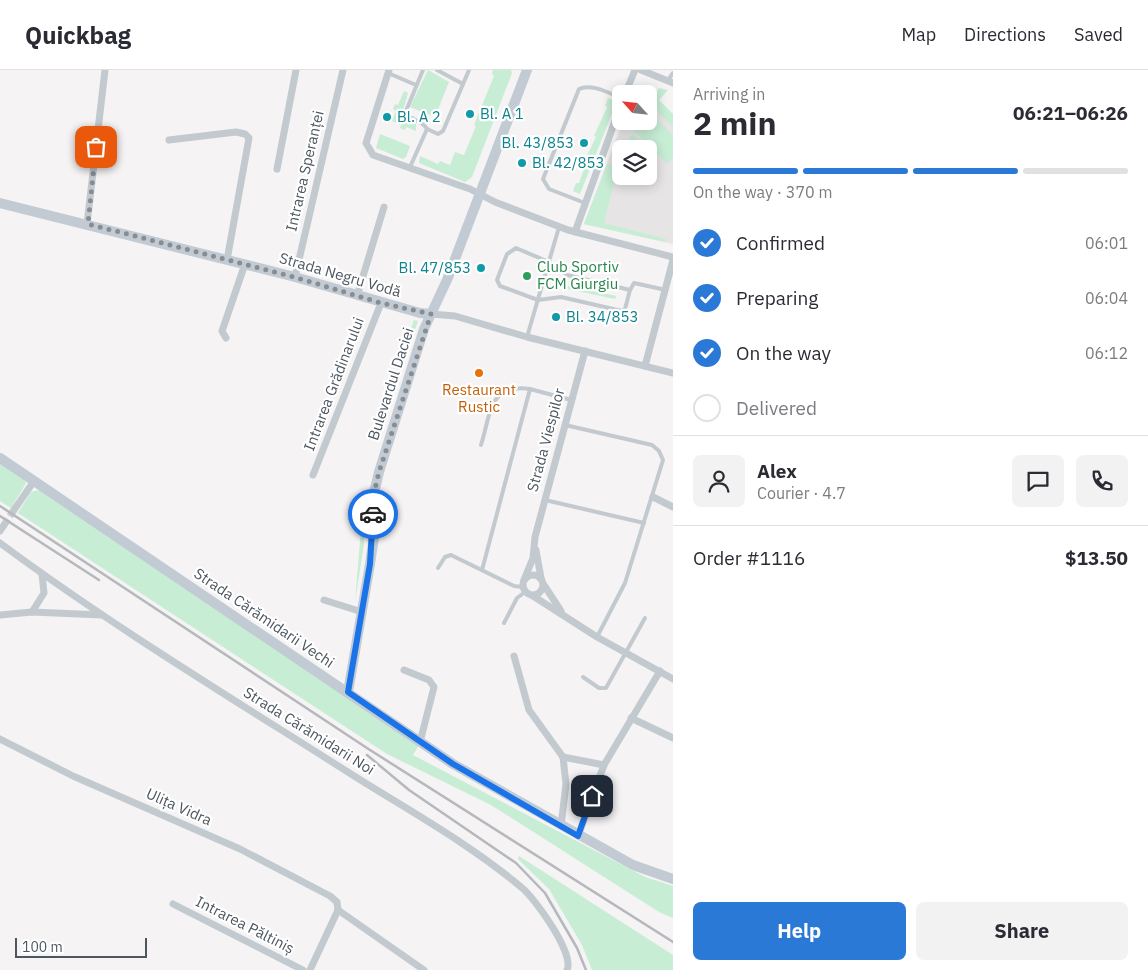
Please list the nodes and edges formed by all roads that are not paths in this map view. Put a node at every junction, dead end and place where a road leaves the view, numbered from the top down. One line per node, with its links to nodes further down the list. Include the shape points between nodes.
1 (106, 70): 26 (street)
2 (296, 70): 21 (street)
3 (343, 70): 33 (street, Intrarea Speranței)
4 (423, 70): 14 (lane)
5 (437, 70): 13 (lane)
6 (469, 70): 13 (lane)
7 (635, 70): 15 (street)
8 (641, 70): 12 (street)
9 (389, 71): 14 (lane); 20 (street, via 367,148 373,155)
10 (524, 71): 22 (street, Bulevardul Daciei)
11 (673, 73): 12 (lane)
12 (670, 82)
13 (463, 84): 18 (lane, via 444,131 438,134)
14 (416, 85): 18 (lane, via 406,114)
15 (629, 85)
16 (612, 95): 23 (lane, via 585,86 579,90 543,179 549,189)
17 (612, 128): 23 (street)
18 (426, 129): 20 (lane)
19 (169, 140): 30 (street, via 236,132 249,138)
20 (410, 167): 22 (street)
21 (277, 169)
22 (480, 194): 27 (street); 39 (street, Bulevardul Daciei)
23 (585, 202): 28 (street)
24 (0, 203): 26 (street, Strada Negru Vodă)
25 (384, 207): 36 (street)
26 (88, 224): 30 (street, Strada Negru Vodă)
27 (559, 227): 28 (street); 31 (lane)
28 (575, 232): 29 (street)
29 (673, 259): 35 (street)
30 (227, 260): 32 (street, Strada Negru Vodă)
31 (549, 262): 34 (lane, via 567,275); 37 (lane); 37 (lane, via 512,249 498,276 500,286)
32 (245, 264): 33 (street, Strada Negru Vodă); 41 (street, via 222,331)
33 (294, 277): 36 (street, Strada Negru Vodă)
34 (630, 290): 35 (lane, via 634,283); 37 (lane, via 622,311 561,297)
35 (666, 290): 43 (street)
36 (357, 296): 38 (street, Strada Negru Vodă)
37 (538, 300): 40 (lane)
38 (381, 303): 39 (street, Strada Negru Vodă); 50 (street, Intrarea Grădinarului)
39 (431, 314): 40 (street, Strada Negru Vodă, via 455,316); 67 (street, Bulevardul Daciei, via 376,482 374,537)
40 (527, 337): 42 (street, Strada Negru Vodă)
41 (226, 338)
42 (584, 351): 43 (street, Strada Negru Vodă); 46 (street, Strada Viespilor)
43 (645, 366): 44 (street, Strada Negru Vodă)
44 (673, 373)
45 (530, 389): 46 (lane); 48 (lane, via 512,388 501,392); 60 (lane)
46 (571, 400): 47 (street, Strada Viespilor)
47 (565, 424): 52 (lane, via 657,448 662,455 662,465); 53 (street, Strada Viespilor)
48 (480, 445)
49 (0, 458): 51 (street, Strada Cărămidarii Vechi)
50 (314, 475)
51 (34, 481): 55 (street); 80 (street, Strada Cărămidarii Vechi)
52 (653, 497): 54 (street); 56 (lane)
53 (545, 500): 56 (lane); 57 (street, Strada Viespilor)
54 (673, 507)
55 (14, 510)
56 (644, 523): 73 (lane, via 626,582)
57 (535, 537): 62 (street, Strada Viespilor); 63 (street, Strada Viespilor, via 533,558)
58 (0, 543): 61 (street, Strada Cărămidarii Noi)
59 (438, 568): 60 (lane, via 445,557 451,555)
60 (482, 570): 63 (lane, via 514,586)
61 (42, 574): 66 (street, via 44,593); 69 (street, Strada Cărămidarii Noi)
62 (542, 581): 63 (street, via 534,575); 64 (street, via 541,592); 70 (street, Strada Viespilor)
63 (524, 586): 64 (street, Strada Viespilor); 72 (lane)
64 (532, 596): 70 (street, Strada Viespilor)
65 (324, 600): 67 (street)
66 (32, 612): 68 (street); 69 (street)
67 (362, 612): 80 (street, Bulevardul Daciei)
68 (0, 615)
69 (103, 615): 95 (street, Strada Cărămidarii Noi, via 454,839 523,888 561,943 569,959)
70 (564, 616): 73 (street, Strada Viespilor)
71 (645, 618): 74 (lane)
72 (504, 623)
73 (598, 637): 74 (street, Strada Viespilor)
74 (627, 653): 77 (street, Strada Viespilor); 78 (lane, via 606,688 600,688)
75 (514, 656): 85 (street, via 529,710)
76 (404, 670): 84 (street, via 429,680 434,687)
77 (660, 672): 79 (street, Strada Viespilor); 81 (street)
78 (584, 677)
79 (673, 678)
80 (348, 692): 84 (street, Strada Cărămidarii Vechi)
81 (631, 718): 82 (street); 86 (street)
82 (673, 738)
83 (0, 740): 91 (street, Ulița Vidra, via 258,858 330,896 337,902)
84 (420, 742): 87 (street, Strada Cărămidarii Vechi)
85 (563, 757): 86 (street); 87 (street, via 566,784)
86 (604, 765): 88 (street)
87 (560, 826): 88 (street, Strada Cărămidarii Vechi)
88 (578, 836): 89 (street, Strada Cărămidarii Vechi, via 641,869)
89 (673, 879)
90 (173, 904): 92 (street, Intrarea Păltiniș)
91 (338, 910): 93 (street); 94 (street, Ulița Vidra)
92 (303, 970)
93 (310, 970)
94 (424, 970)
95 (567, 970)

